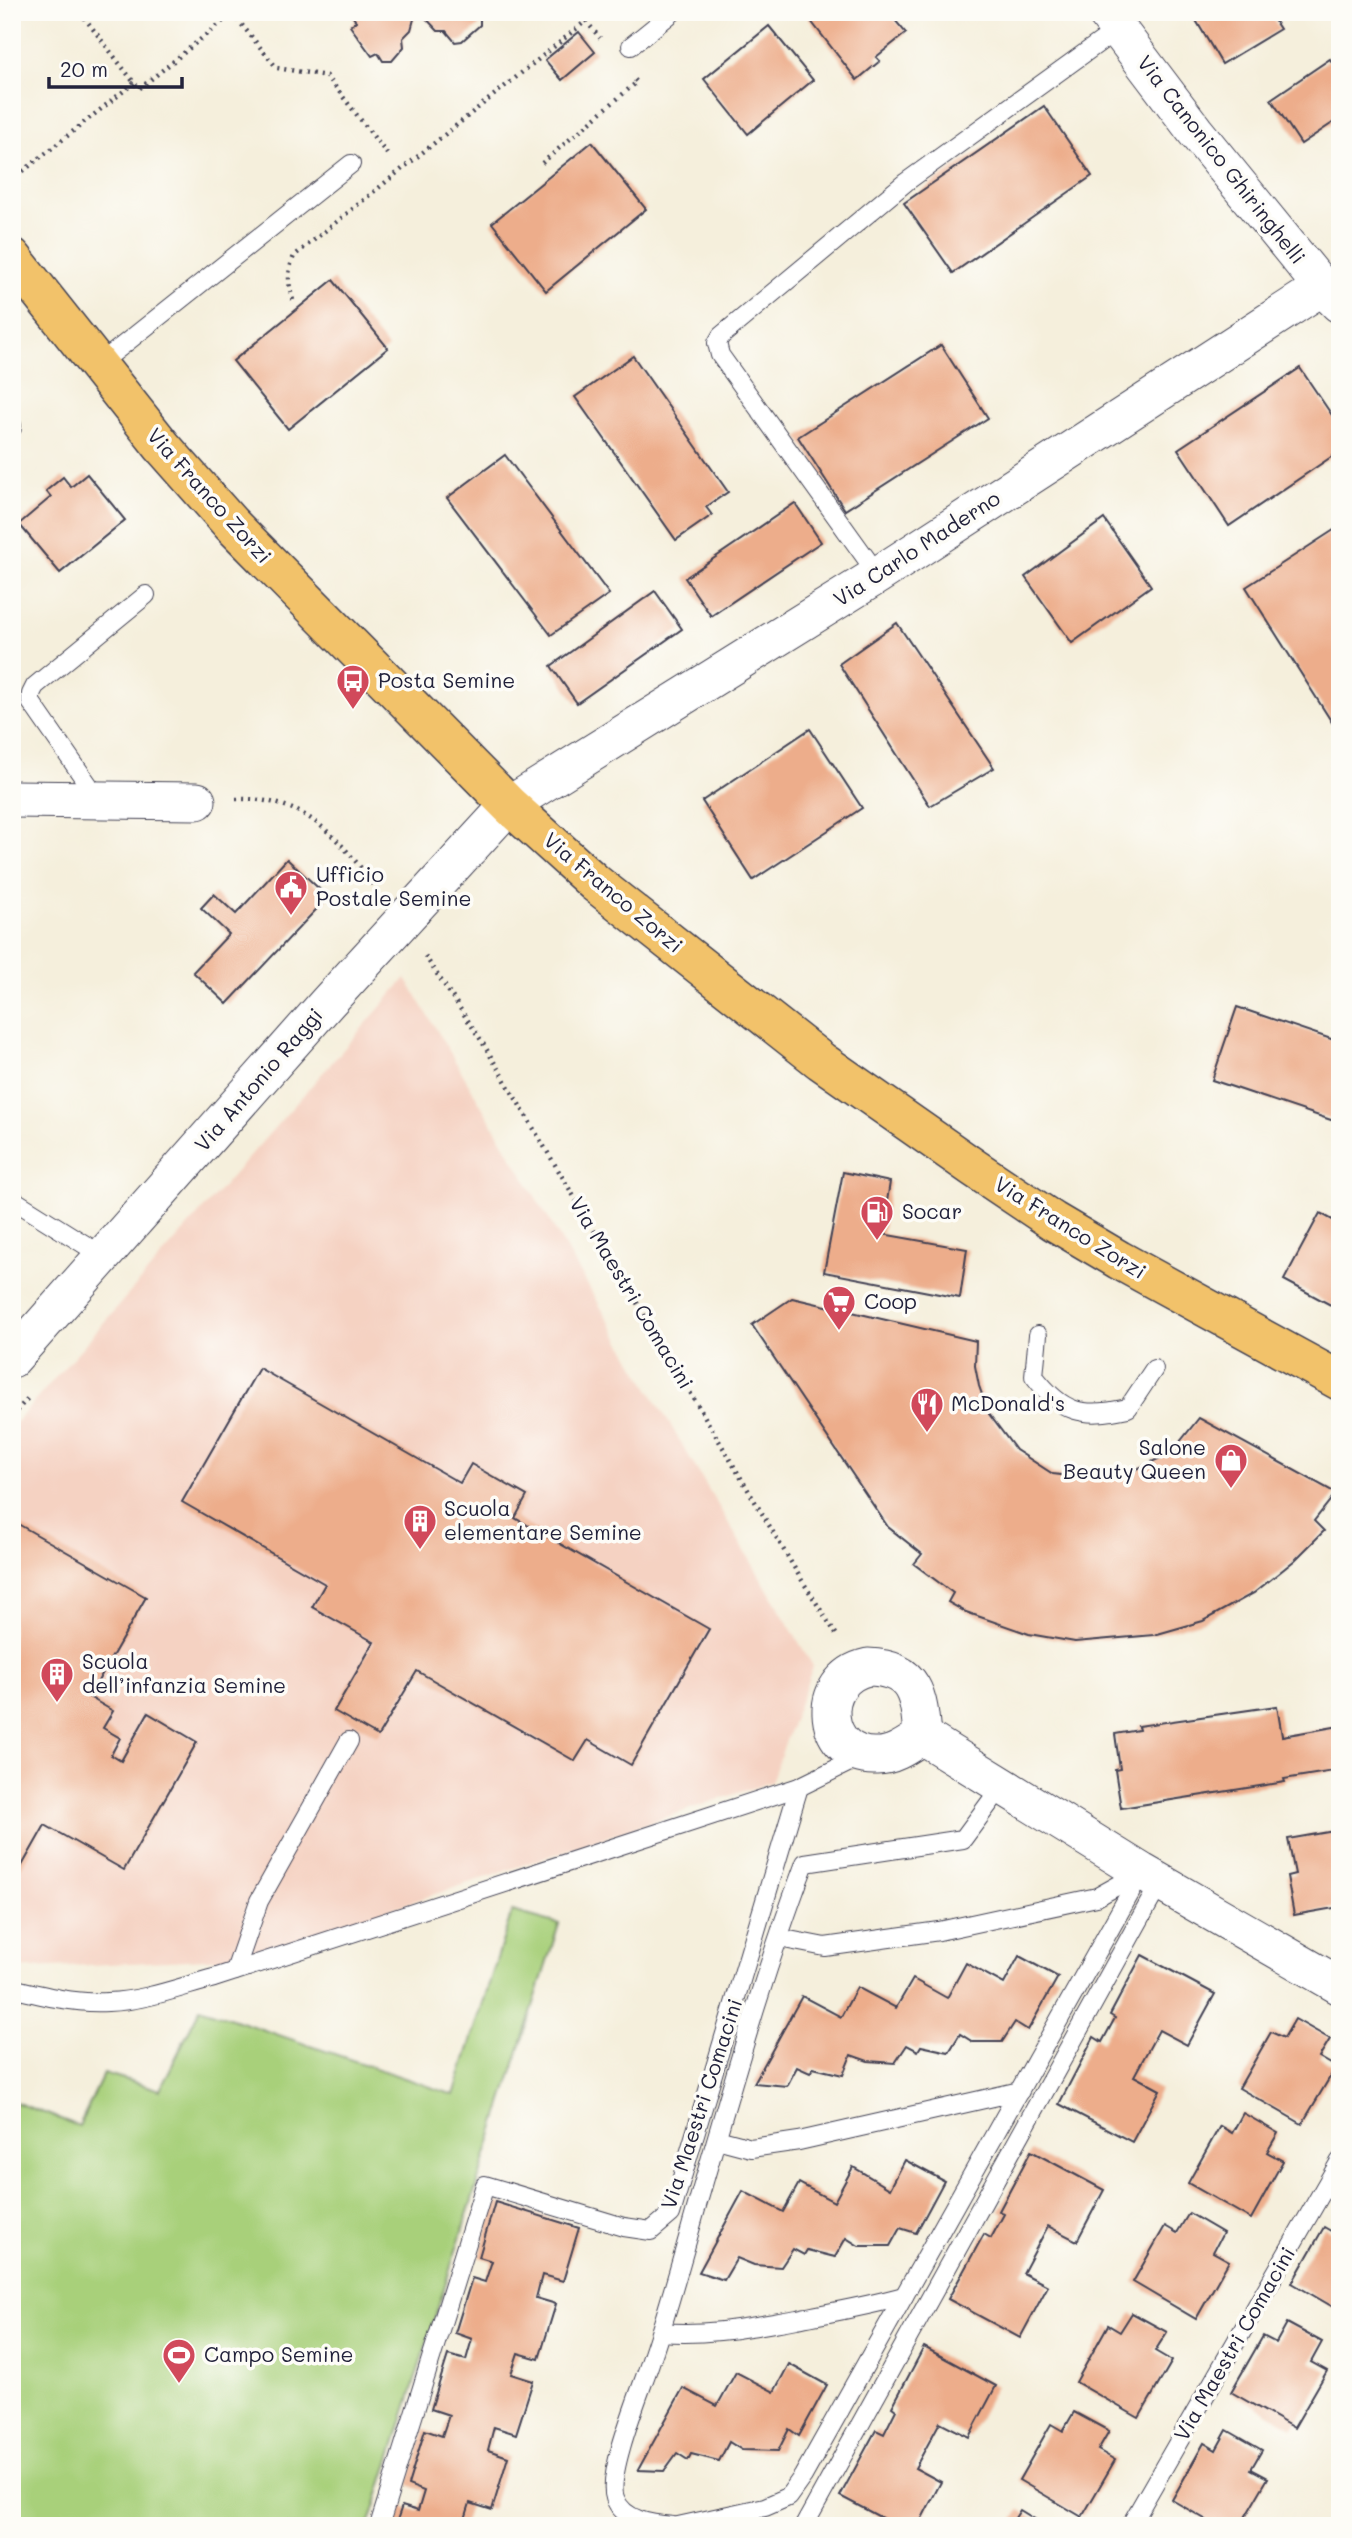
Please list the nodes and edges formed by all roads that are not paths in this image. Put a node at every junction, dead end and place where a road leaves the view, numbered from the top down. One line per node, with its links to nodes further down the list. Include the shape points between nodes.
1 (673, 12): 3 (lane)
2 (1111, 21): 6 (street, Via Canonico Ghiringhelli); 8 (lane, via 906,182 717,343 720,355)
3 (631, 46)
4 (351, 164): 7 (lane)
5 (12, 257): 7 (main road, Via Franco Zorzi)
6 (1331, 296): 8 (street, Via Carlo Maderno)
7 (98, 365): 13 (main road, Via Franco Zorzi, via 231,524)
8 (878, 575): 13 (street, Via Carlo Maderno)
9 (146, 595): 11 (lane, via 31,694 31,702)
10 (12, 799): 11 (street)
11 (99, 800): 12 (street)
12 (197, 801)
13 (509, 805): 15 (street, Via Antonio Raggi); 19 (main road, Via Franco Zorzi, via 595,883 811,1053 974,1168 1119,1260)
14 (12, 1199): 15 (lane)
15 (103, 1256): 17 (street, Via Antonio Raggi)
16 (1038, 1335): 18 (lane, via 1034,1376 1050,1397 1077,1411 1101,1414 1129,1408)
17 (12, 1359)
18 (1154, 1369)
19 (1340, 1381)
20 (922, 1736): 22 (street, via 891,1754); 22 (street, via 920,1706 908,1681 883,1667 854,1670 834,1692 831,1722 837,1737); 23 (street)
21 (349, 1741): 27 (lane, via 258,1901)
22 (865, 1755): 24 (lane)
23 (1002, 1786): 25 (street); 26 (lane, Via Maestri Comacini, via 963,1839 805,1863)
24 (799, 1787): 27 (lane); 35 (lane, Via Maestri Comacini, via 671,2214 651,2231 624,2227 485,2185)
25 (1151, 1877): 26 (lane, via 1097,1897 939,1931 825,1947); 28 (street); 30 (lane, Via Maestri Comacini); 37 (lane)
26 (779, 1938): 31 (lane, Via Maestri Comacini)
27 (235, 1971): 29 (lane, via 166,1992 109,2002 58,1999)
28 (1340, 1986)
29 (12, 1988)
30 (1020, 2091): 31 (lane, Via Maestri Comacini, via 799,2141 751,2148); 33 (lane, Via Maestri Comacini)
31 (717, 2139): 34 (lane, Via Maestri Comacini)
32 (1340, 2161): 38 (lane, Via Maestri Comacini)
33 (904, 2296): 34 (lane, via 748,2328 695,2335); 36 (lane, Via Maestri Comacini, via 788,2497 765,2507)
34 (661, 2332): 36 (lane, Via Maestri Comacini, via 613,2479 615,2498 626,2514 650,2524)
35 (379, 2526)
36 (676, 2526)
37 (804, 2526)
38 (1130, 2526)

